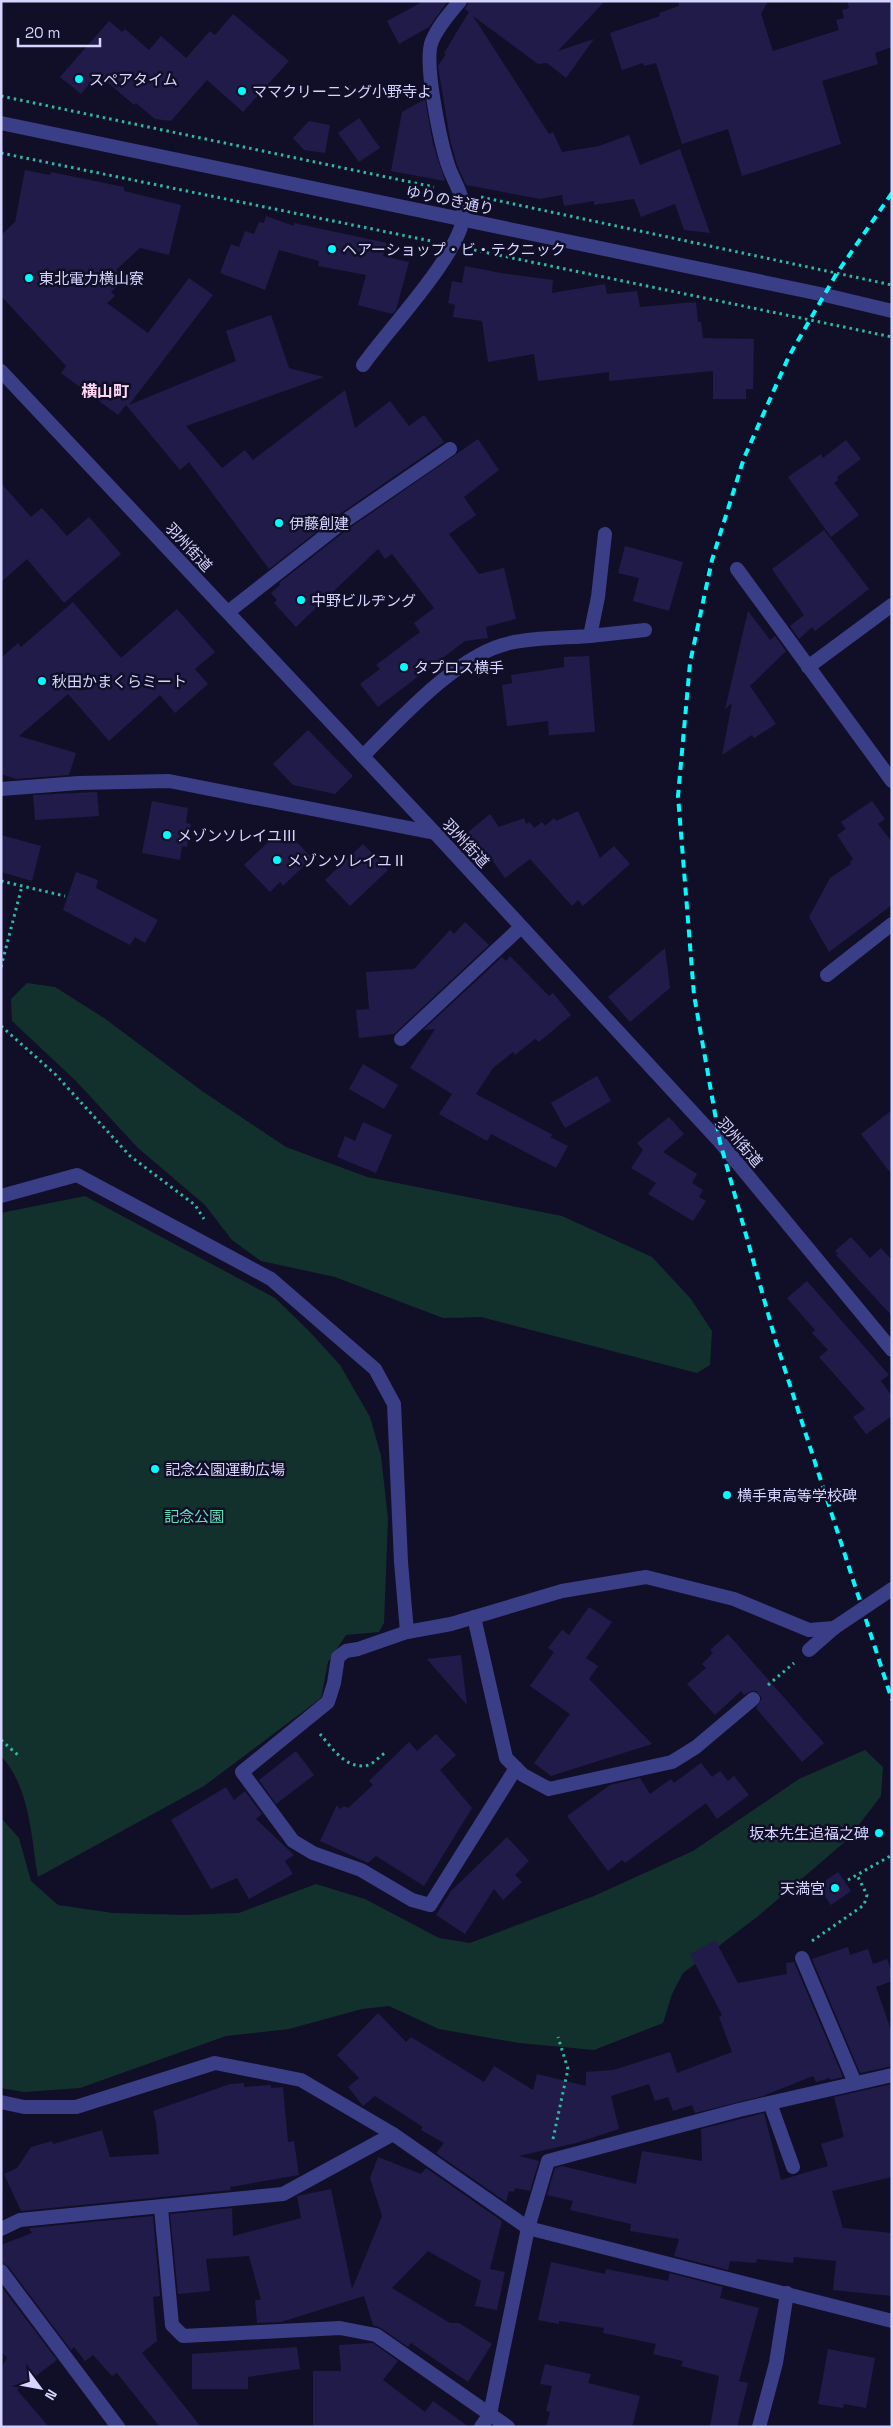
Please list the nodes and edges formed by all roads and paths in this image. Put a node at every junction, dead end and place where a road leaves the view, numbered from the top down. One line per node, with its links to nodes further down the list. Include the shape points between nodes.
1 (460, 1): 5 (street, via 431,42 428,63 449,168)
2 (1, 96): 5 (path)
3 (1, 123): 6 (street, ゆりのき通り)
4 (1, 153): 7 (path)
5 (461, 193): 6 (street); 8 (path)
6 (463, 219): 7 (street); 9 (street, ゆりのき通り)
7 (452, 245): 10 (path); 11 (street, via 393,329)
8 (892, 285)
9 (892, 311)
10 (892, 337)
11 (363, 364)
12 (1, 371): 17 (street, 羽州街道)
13 (450, 449): 17 (street, via 339,524)
14 (605, 534): 19 (street)
15 (737, 569): 20 (street)
16 (892, 605): 20 (street)
17 (228, 612): 21 (street, 羽州街道)
18 (645, 630): 19 (street)
19 (590, 636): 21 (street, via 509,642 479,653 418,701)
20 (808, 667): 22 (street)
21 (363, 756): 24 (street, 羽州街道)
22 (892, 781)
23 (1, 790): 24 (street, via 79,783 169,781)
24 (435, 834): 29 (street, 羽州街道)
25 (1, 881): 26 (path)
26 (22, 886): 27 (path); 30 (path)
27 (65, 896)
28 (892, 924): 31 (street)
29 (521, 927): 33 (street); 36 (street, 羽州街道, via 720,1142)
30 (1, 967)
31 (826, 975)
32 (1, 1026): 35 (path, via 55,1074 130,1156 195,1205 206,1221)
33 (401, 1039)
34 (1, 1196): 35 (street, via 77,1175)
35 (206, 1244): 40 (street, via 270,1279 375,1369 394,1404)
36 (892, 1350)
37 (892, 1589): 39 (street, bridge)
38 (474, 1617): 39 (street, via 562,1591 646,1577 734,1598 809,1630); 40 (street); 47 (street, via 506,1758)
39 (834, 1628): 41 (street)
40 (407, 1632): 43 (street, via 346,1651 338,1657 328,1702)
41 (809, 1650): 42 (path)
42 (753, 1699): 47 (street, via 696,1747 672,1762 549,1789)
43 (307, 1719): 45 (path, via 343,1760 370,1765); 47 (street, via 242,1772 293,1841 313,1853 361,1870 412,1900 430,1905)
44 (1, 1740): 46 (path)
45 (385, 1752)
46 (19, 1756)
47 (516, 1768)
48 (892, 1855): 49 (path)
49 (857, 1875): 50 (path); 51 (path, via 867,1895 864,1905 807,1944)
50 (848, 1880)
51 (802, 1958): 54 (street)
52 (558, 2036): 58 (path, via 568,2069)
53 (892, 2075): 54 (street)
54 (855, 2083): 56 (street)
55 (1, 2102): 57 (street, via 24,2107 76,2107 215,2064 302,2080)
56 (770, 2103): 58 (street); 59 (street)
57 (393, 2134): 60 (street, via 283,2194); 61 (street)
58 (548, 2161): 61 (street)
59 (793, 2167)
60 (161, 2208): 62 (street, via 20,2220); 66 (street, via 172,2325 183,2336 340,2328 376,2335)
61 (528, 2228): 64 (street); 66 (street)
62 (1, 2229)
63 (1, 2271): 67 (street)
64 (787, 2293): 65 (street); 70 (street, via 776,2363)
65 (892, 2321)
66 (490, 2414): 68 (street); 69 (street)
67 (118, 2427)
68 (481, 2427)
69 (508, 2427)
70 (759, 2427)

